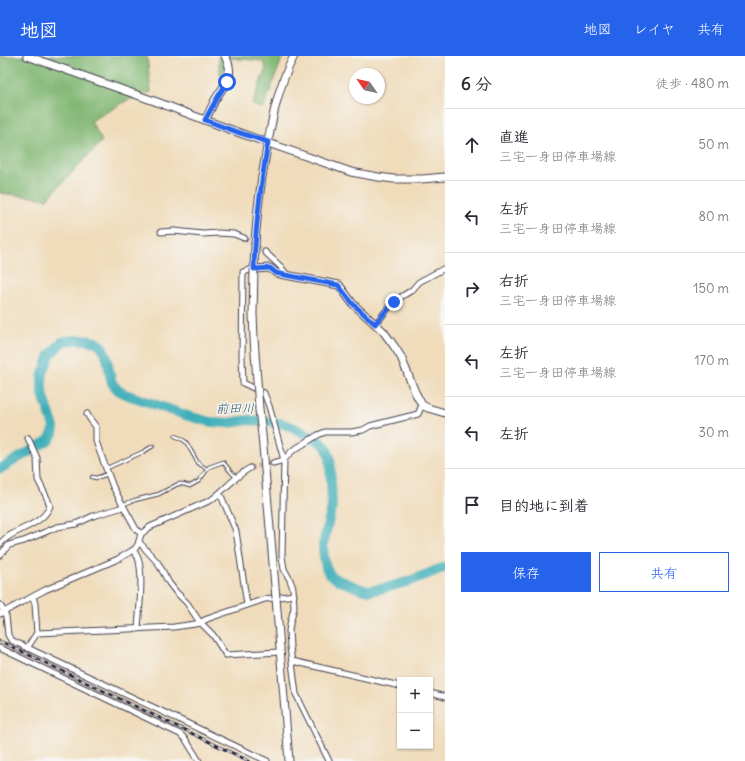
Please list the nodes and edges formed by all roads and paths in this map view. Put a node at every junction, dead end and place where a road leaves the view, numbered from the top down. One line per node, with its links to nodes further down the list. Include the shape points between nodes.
1 (27, 56): 4 (street)
2 (225, 56): 4 (street, via 230,74)
3 (294, 56): 5 (street, via 280,88)
4 (205, 120): 5 (street)
5 (268, 142): 6 (street, via 364,174 394,179); 11 (street, via 257,212)
6 (445, 176)
7 (161, 232): 8 (street, via 234,234)
8 (244, 238)
9 (265, 252): 12 (street)
10 (445, 268): 13 (street, via 419,282 394,302)
11 (254, 269): 12 (street, via 270,268); 20 (street, via 243,272 243,383 264,393 270,406); 36 (street, bridge, via 254,338)
12 (287, 276): 13 (street, via 338,285 353,304)
13 (375, 324): 14 (street, via 401,357)
14 (422, 405): 15 (street); 20 (street, via 418,414 363,430 325,432 292,451)
15 (445, 413)
16 (87, 414): 24 (street, via 96,426 96,441)
17 (175, 436): 23 (lane, via 186,442 198,463)
18 (29, 441): 31 (street, via 38,458 38,480 50,504 49,509 36,522 10,535)
19 (154, 446): 24 (lane)
20 (284, 460): 21 (street); 34 (street, via 282,556)
21 (273, 462)
22 (250, 468): 26 (street)
23 (207, 469): 26 (lane, via 223,462); 28 (lane, via 199,481 190,486 178,484 159,494)
24 (107, 471): 25 (lane, via 96,478); 28 (street)
25 (92, 477)
26 (237, 478): 27 (street)
27 (219, 494): 29 (street, via 205,503 150,527); 38 (street, via 236,531)
28 (123, 505): 29 (street); 33 (street, via 76,524 57,527 9,545)
29 (141, 534): 30 (street)
30 (139, 542): 32 (street); 40 (street, via 158,563 169,583)
31 (0, 544)
32 (133, 550): 35 (street); 41 (street, via 138,559 140,573)
33 (0, 555)
34 (294, 595): 36 (street); 46 (street, via 289,631)
35 (33, 597): 39 (street); 42 (street)
36 (276, 598): 38 (street); 45 (street)
37 (0, 605): 39 (street)
38 (247, 605): 40 (street)
39 (2, 613): 44 (street, via 8,637)
40 (202, 623): 41 (street); 45 (street, via 226,655)
41 (138, 629): 42 (street)
42 (36, 633): 44 (street)
43 (0, 648): 50 (street, via 180,734)
44 (27, 648): 51 (street)
45 (280, 652): 52 (street)
46 (292, 660): 47 (street); 53 (street, via 296,694)
47 (397, 685)
48 (433, 694): 49 (street)
49 (445, 697)
50 (199, 761)
51 (267, 761)
52 (289, 761)
53 (328, 761)

